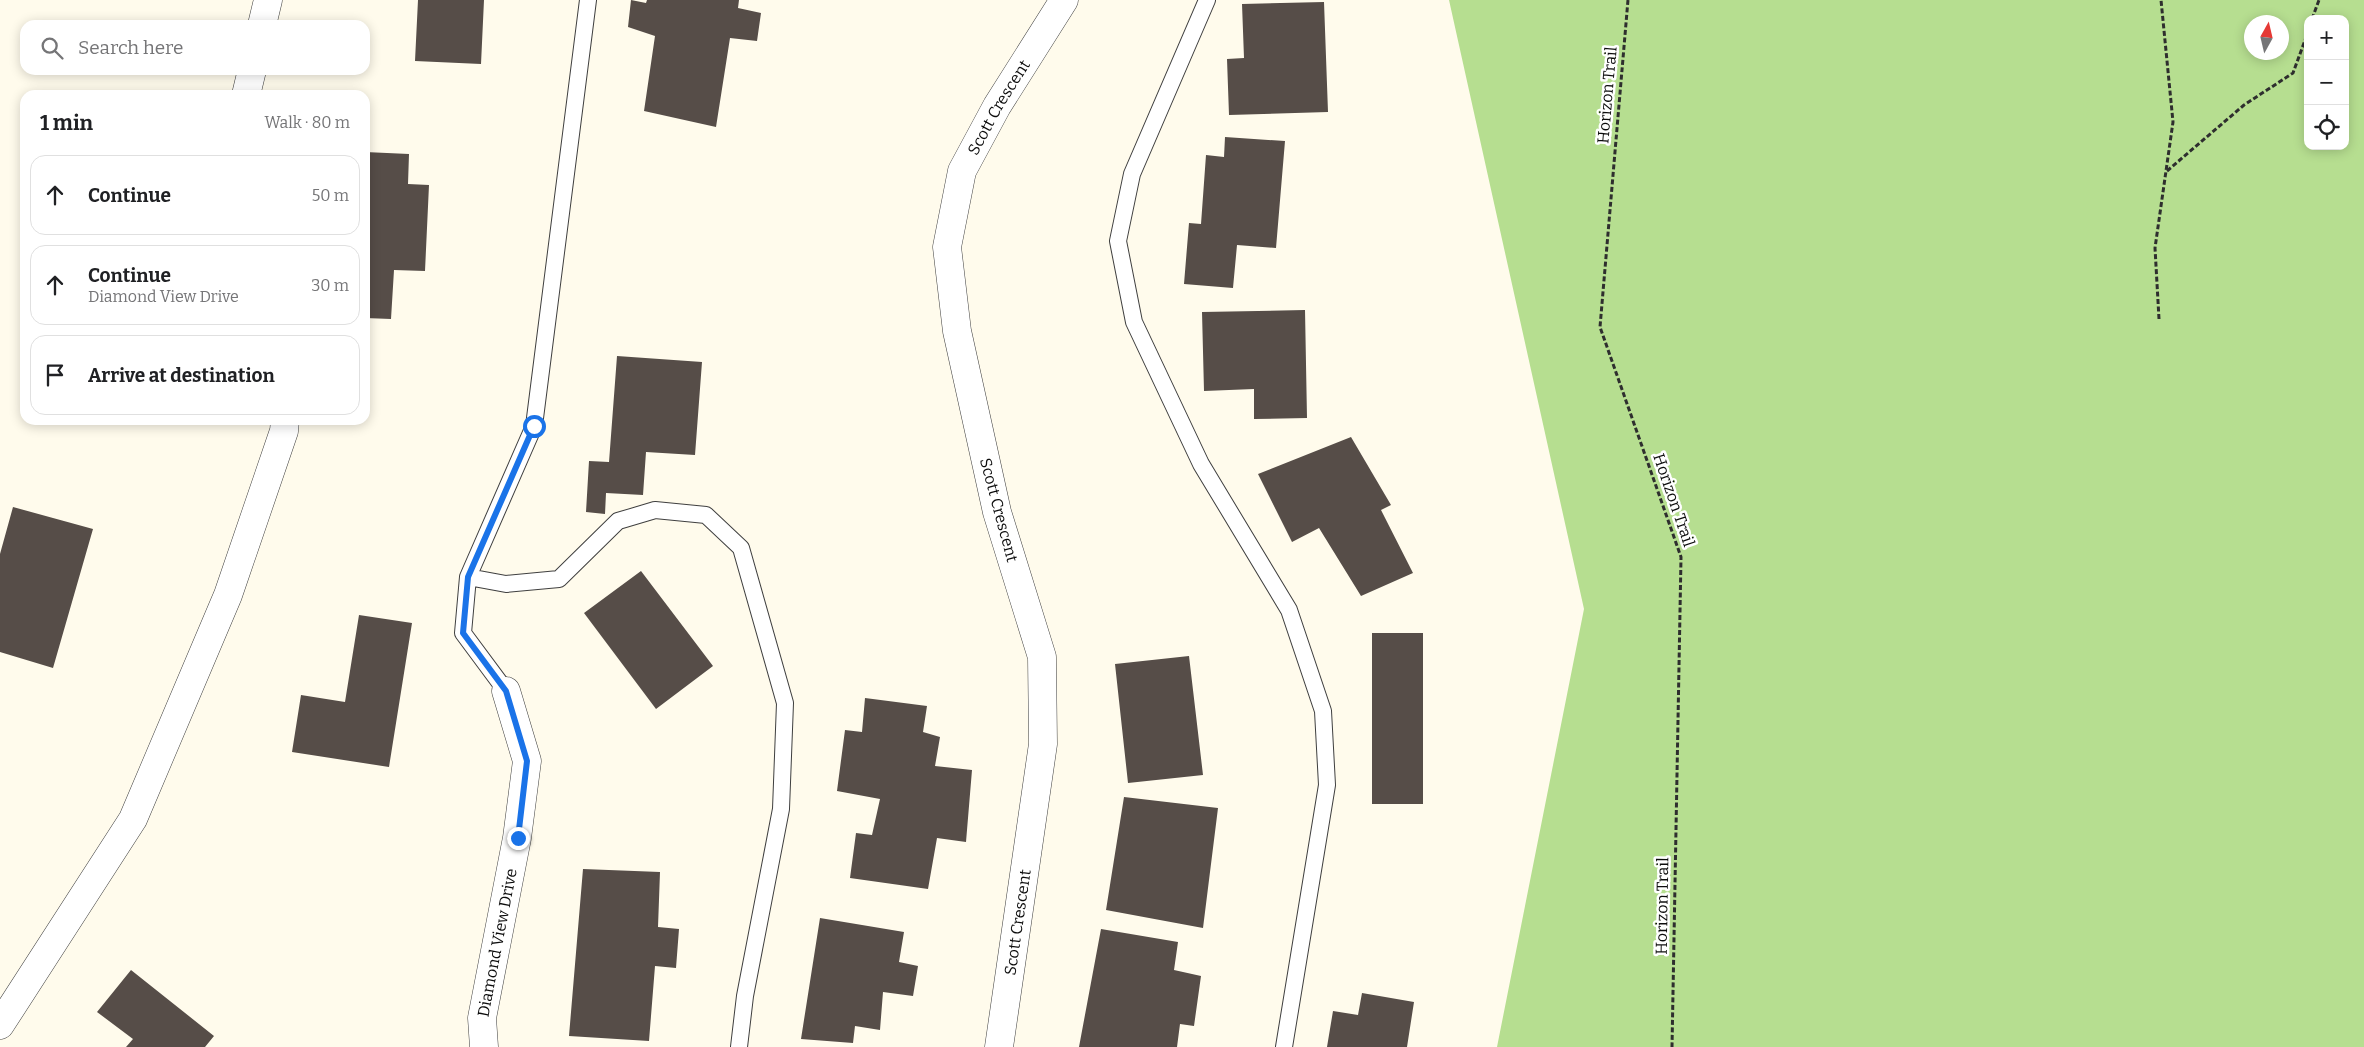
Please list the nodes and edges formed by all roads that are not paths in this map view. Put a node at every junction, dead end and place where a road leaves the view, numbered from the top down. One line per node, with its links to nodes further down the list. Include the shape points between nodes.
1 (268, 0): 5 (street)
2 (588, 0): 9 (lane, via 534,426)
3 (1064, 0): 14 (street, Scott Crescent, via 997,106 962,171 947,247 957,331 997,512 1042,657 1043,744)
4 (1207, 0): 15 (lane, via 1132,174 1118,241 1134,322 1201,464 1289,610 1323,710 1327,785)
5 (263, 20)
6 (251, 75): 7 (street)
7 (247, 90)
8 (285, 425): 11 (street, via 228,595 133,819)
9 (468, 577): 10 (lane, via 463,633); 13 (lane, via 506,584 559,579 618,521 655,510 706,515 741,548 785,703 781,809 745,996)
10 (506, 691): 12 (street, Diamond View Drive, via 527,761 518,838 482,1018)
11 (0, 1025)
12 (484, 1047)
13 (739, 1047)
14 (999, 1047)
15 (1284, 1047)

